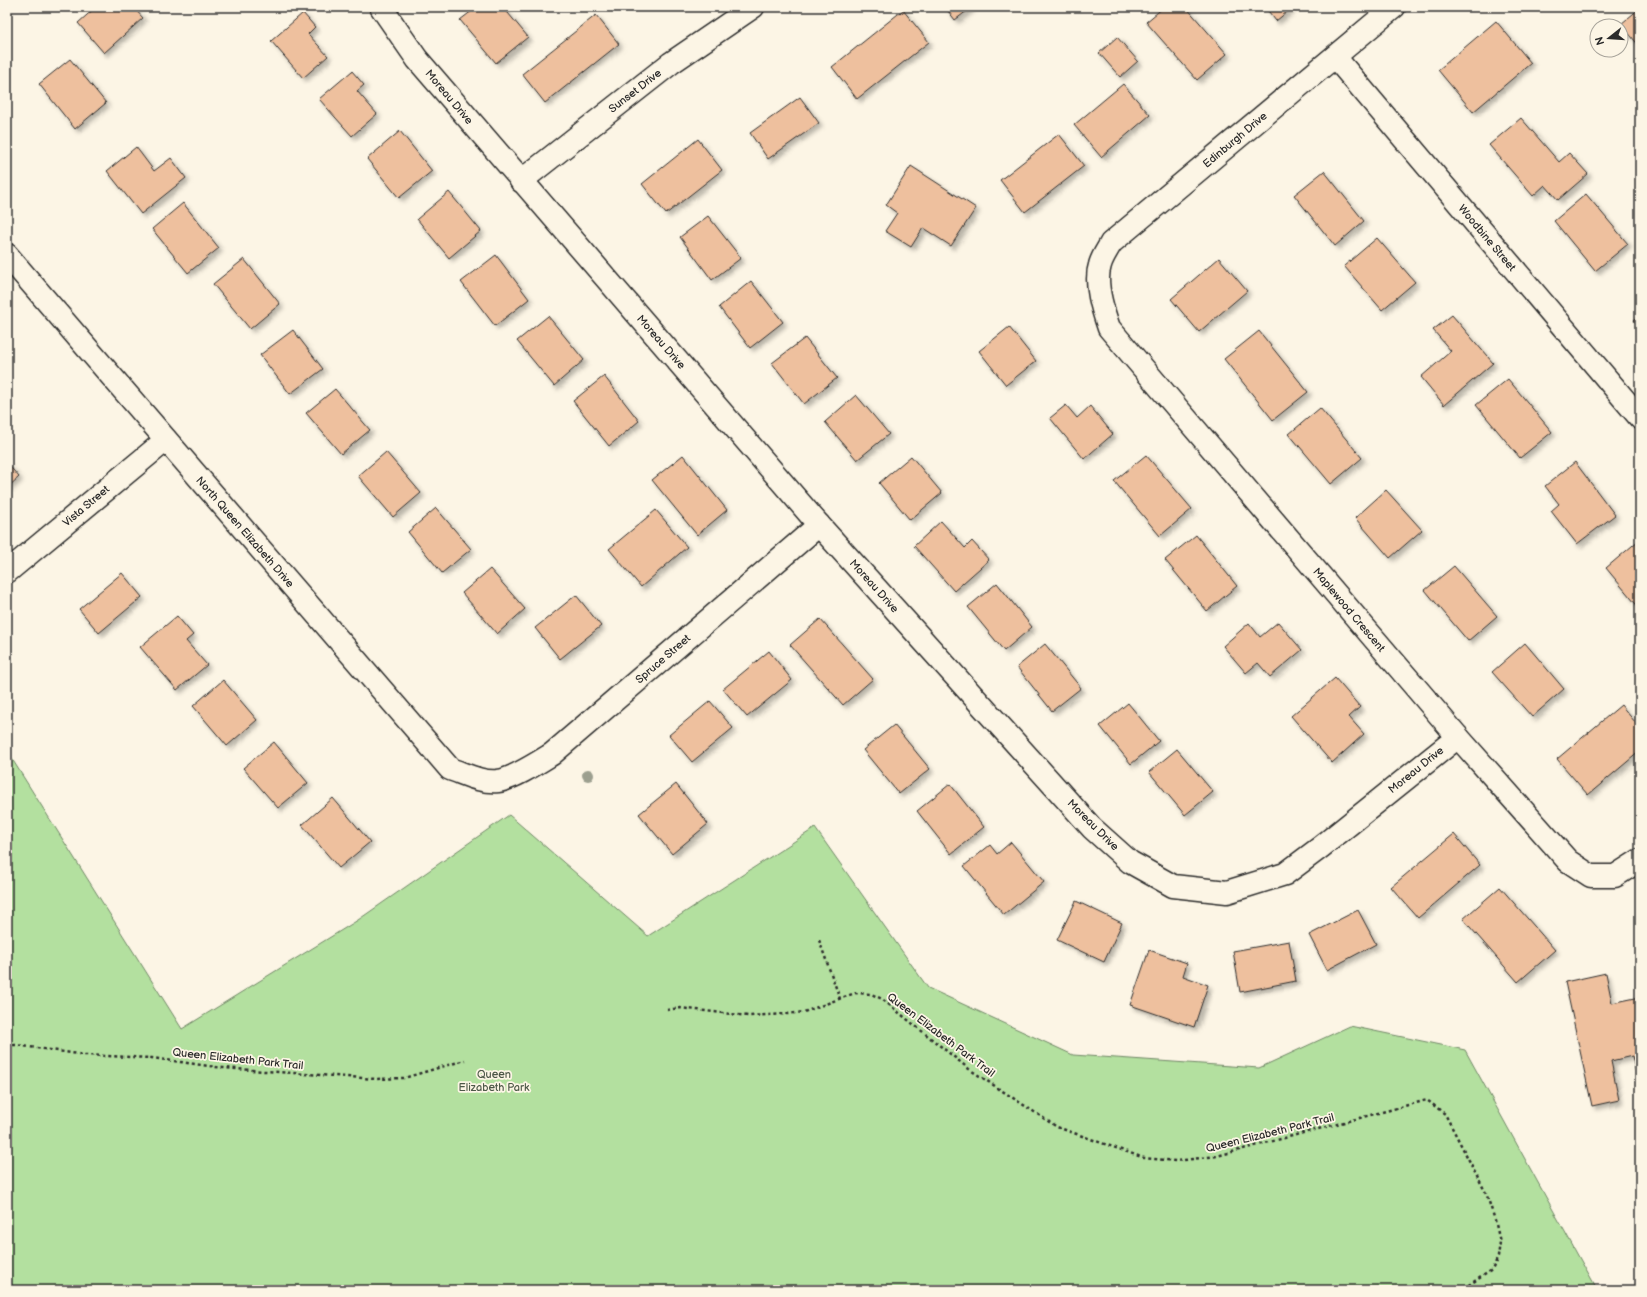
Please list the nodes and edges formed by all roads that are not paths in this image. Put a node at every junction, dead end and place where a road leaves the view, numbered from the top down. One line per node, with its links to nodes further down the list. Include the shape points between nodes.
1 (381, 7): 5 (street, Moreau Drive, via 417,59)
2 (753, 7): 5 (street, Sunset Drive, via 671,63)
3 (1394, 7): 4 (street, Edinburgh Drive)
4 (1335, 57): 7 (street, Edinburgh Drive, via 1111,242 1100,265); 8 (street, Woodbine Street)
5 (521, 181): 10 (street, Moreau Drive)
6 (7, 255): 9 (street, North Queen Elizabeth Drive)
7 (1099, 286): 12 (street, Maplewood Crescent, via 1102,309 1109,328)
8 (1640, 418)
9 (166, 440): 11 (street, Vista Street); 13 (street, North Queen Elizabeth Drive, via 450,769 477,779)
10 (819, 525): 12 (street, Moreau Drive, via 1092,828 1130,862 1173,886 1227,892 1285,874); 13 (street, Spruce Street, via 552,754 528,769)
11 (7, 572)
12 (1458, 737): 14 (street, Maplewood Crescent, via 1568,861 1591,876 1616,876)
13 (499, 781)
14 (1640, 860)

